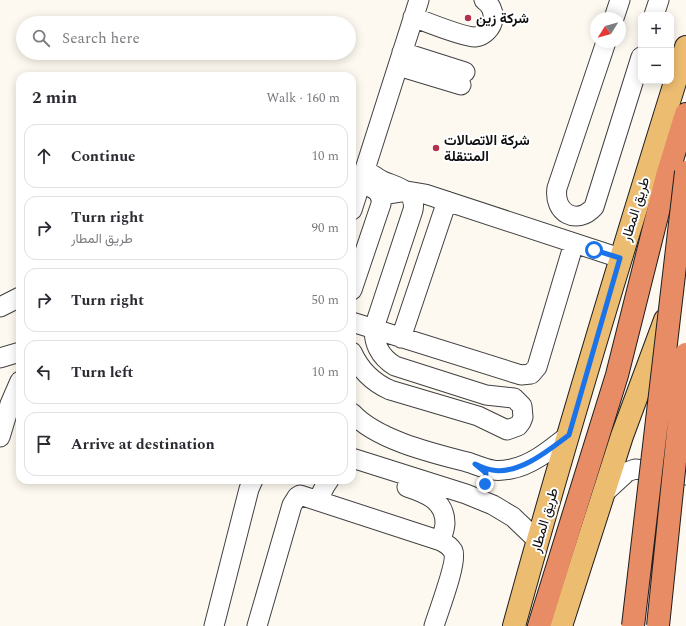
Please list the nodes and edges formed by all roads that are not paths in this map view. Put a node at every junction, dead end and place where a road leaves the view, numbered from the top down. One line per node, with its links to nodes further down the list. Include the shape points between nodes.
1 (484, 0): 4 (street, via 491,8 493,21 486,32 474,37 467,36)
2 (620, 0): 5 (street)
3 (658, 0): 6 (street)
4 (416, 9): 9 (street)
5 (616, 12)
6 (655, 12)
7 (686, 47): 21 (main road, طريق المطار)
8 (604, 48): 10 (street, via 557,188 556,200 568,214 585,215 597,202)
9 (400, 59): 11 (street); 13 (street)
10 (638, 67)
11 (463, 78)
12 (686, 114): 54 (highway, via 667,176 617,375)
13 (365, 170): 15 (street, via 376,178); 16 (street)
14 (686, 172): 56 (highway, bridge)
15 (407, 191): 17 (street); 19 (street); 27 (street, via 412,198 413,210)
16 (356, 194)
17 (381, 195): 18 (street, via 370,188); 23 (street, via 381,204)
18 (356, 196)
19 (447, 201): 20 (street); 28 (street)
20 (574, 243): 21 (street); 28 (street, via 538,366 531,374 521,374)
21 (620, 258): 36 (main road, طريق المطار)
22 (686, 264): 46 (main road)
23 (356, 278)
24 (16, 299): 25 (street)
25 (0, 307)
26 (356, 323): 27 (street)
27 (375, 329): 28 (street); 32 (street, via 378,348 395,366 486,395 514,398 524,411 521,422 513,429 507,430 478,416 390,390 366,374)
28 (401, 338)
29 (16, 353): 31 (street)
30 (686, 354): 57 (highway, bridge)
31 (0, 358)
32 (356, 358)
33 (16, 388): 34 (street)
34 (4, 410): 37 (street)
35 (356, 418): 39 (street, via 379,433)
36 (569, 435): 39 (street, via 519,467 494,470); 49 (main road, طريق المطار)
37 (0, 436)
38 (356, 460): 42 (street)
39 (475, 464): 45 (street, via 486,473 485,484 474,494)
40 (356, 471): 42 (street)
41 (686, 474): 46 (street, via 635,468)
42 (394, 477): 45 (street); 48 (street, via 428,495 439,505 445,524)
43 (250, 484): 50 (street)
44 (326, 484): 47 (street)
45 (466, 494): 49 (street, via 513,517)
46 (602, 494): 55 (main road)
47 (318, 500): 48 (street); 51 (street, via 300,495 294,501)
48 (441, 541): 52 (street, via 453,551 454,557)
49 (538, 541): 53 (main road, طريق المطار)
50 (214, 626)
51 (257, 626)
52 (434, 626)
53 (514, 626)
54 (540, 626)
55 (561, 626)
56 (633, 626)
57 (658, 626)

